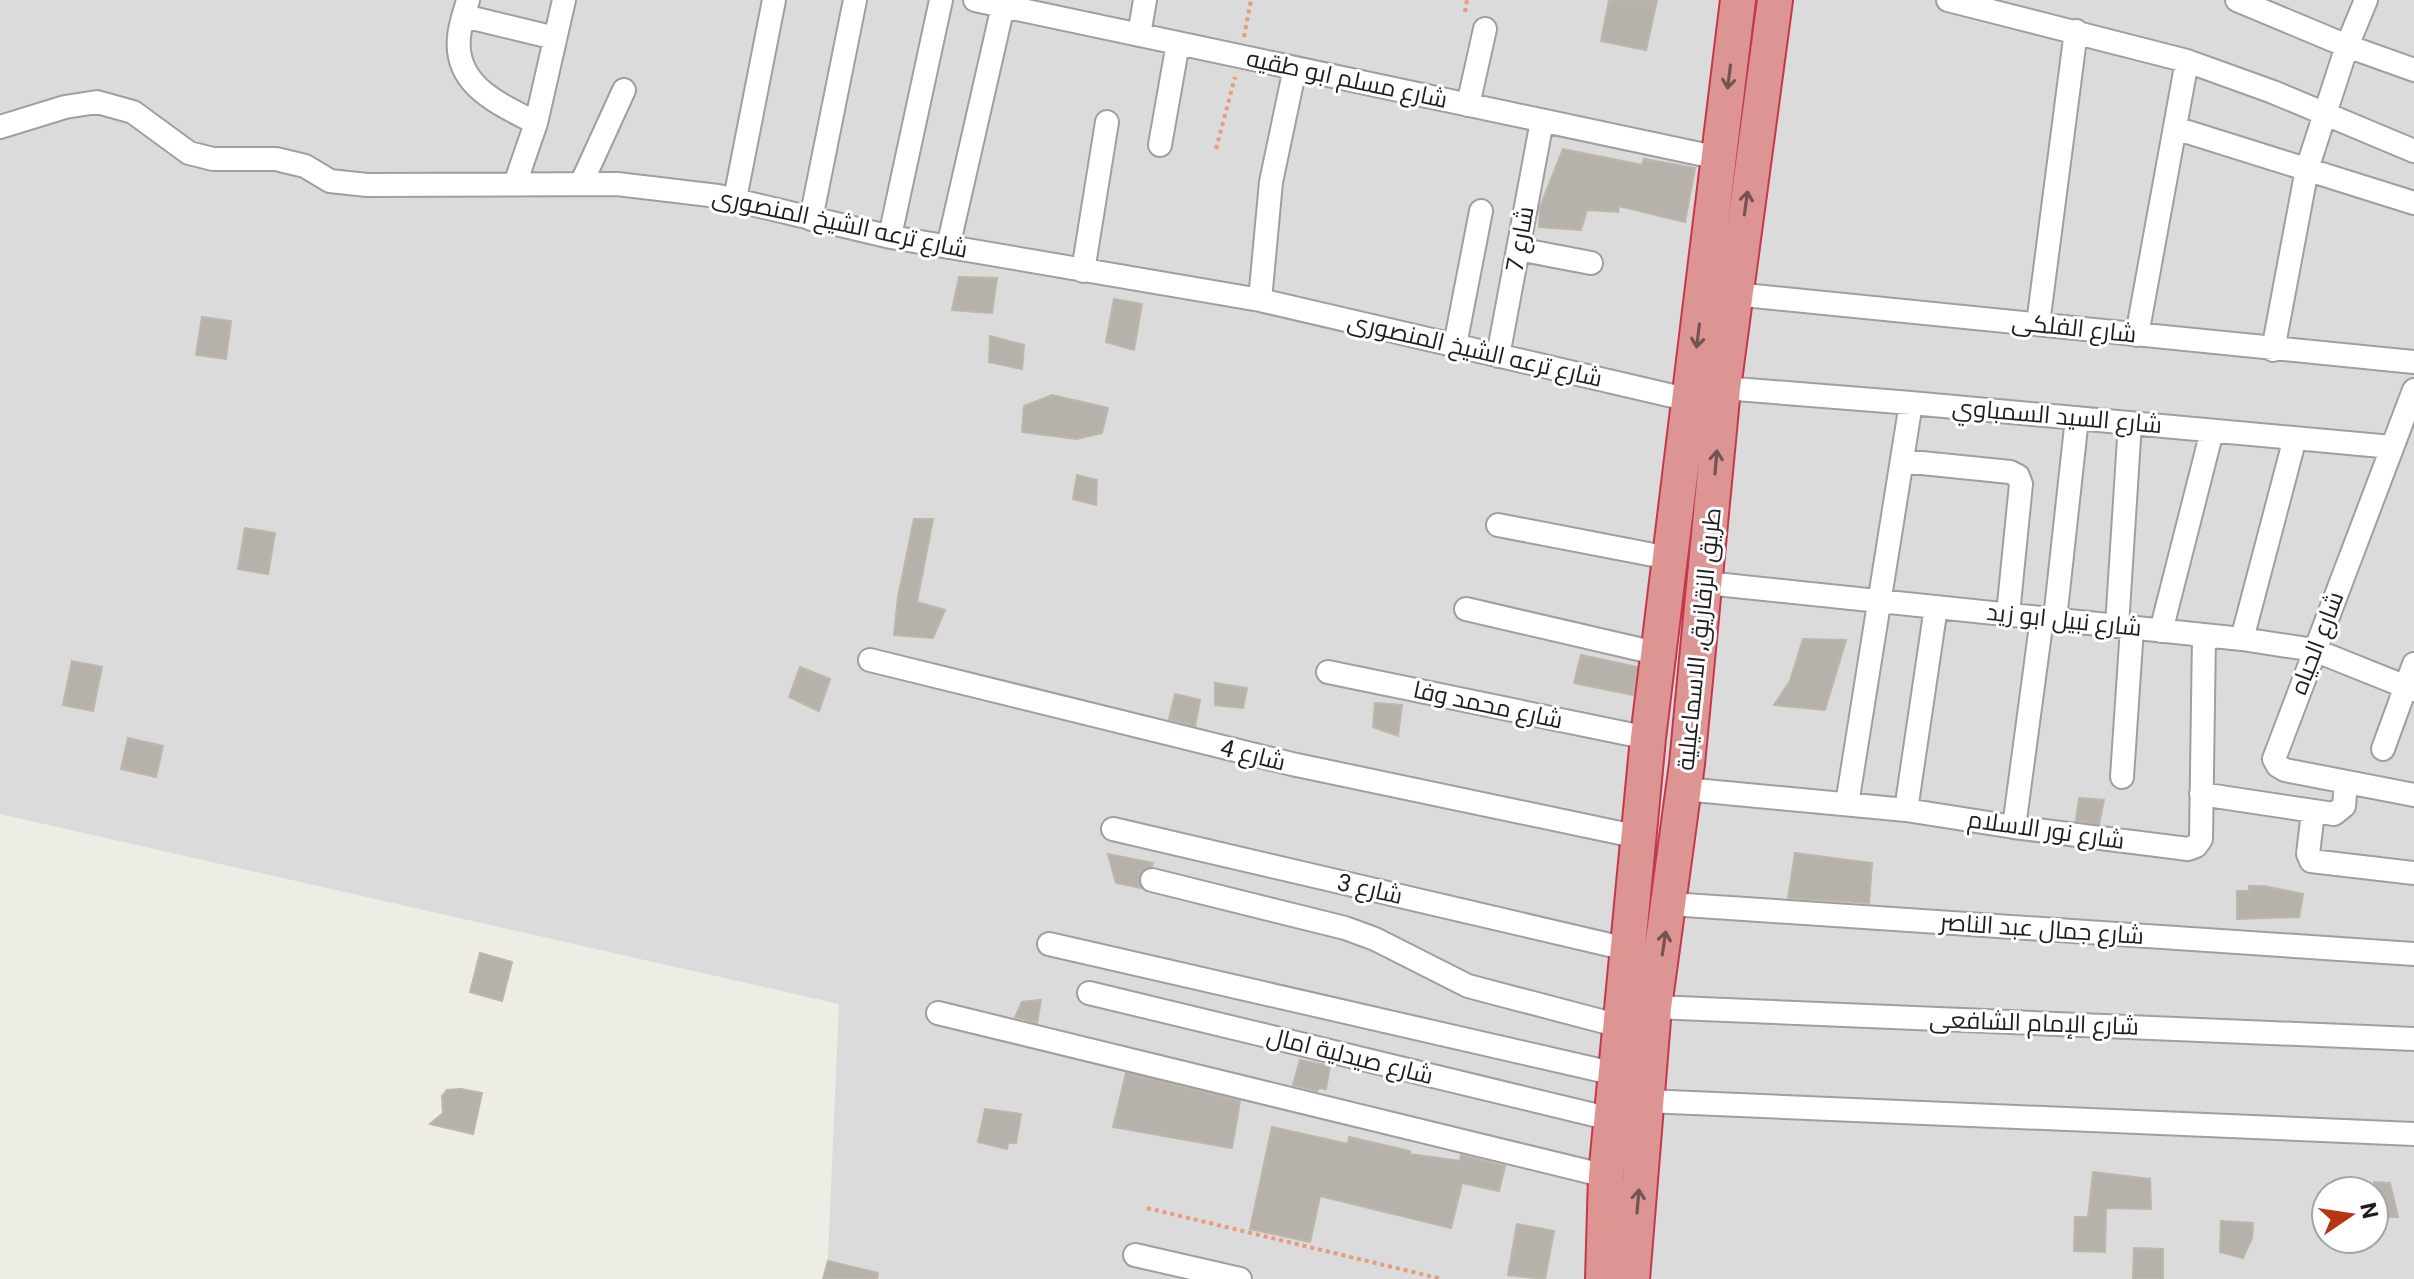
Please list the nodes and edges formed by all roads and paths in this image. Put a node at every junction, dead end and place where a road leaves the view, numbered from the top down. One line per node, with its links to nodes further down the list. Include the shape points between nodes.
1 (564, 0): 22 (street)
2 (774, 0): 44 (street)
3 (855, 0): 47 (street)
4 (941, 0): 48 (street)
5 (975, 0): 15 (street, شارع مسلم ابو طقيه)
6 (1145, 0): 21 (street)
7 (1251, 0): 25 (path)
8 (1467, 0): 18 (path)
9 (1738, 0): 40 (highway, طريق الزقازيق, الاسماعيلية, one-way to 40)
10 (1775, 0): 53 (highway, طريق الزقازيق, الاسماعيلية, one-way to 10)
11 (1948, 0): 14 (street)
12 (2237, 0): 24 (street)
13 (2366, 0): 24 (street)
14 (1980, 4): 20 (street)
15 (1003, 6): 16 (street, شارع مسلم ابو طقيه); 49 (street)
16 (1042, 7): 21 (street, شارع مسلم ابو طقيه)
17 (466, 8): 22 (street); 34 (street, via 459,36 465,72 489,98)
18 (1465, 12)
19 (1485, 29): 30 (street)
20 (2076, 31): 26 (street); 55 (street)
21 (1139, 35): 23 (street, شارع مسلم ابو طقيه)
22 (555, 38): 34 (street)
23 (1178, 43): 25 (street, شارع مسلم ابو طقيه); 37 (street)
24 (2347, 46): 28 (street); 31 (street)
25 (1240, 57): 27 (street, شارع مسلم ابو طقيه); 38 (path)
26 (2187, 61): 31 (street); 36 (street)
27 (1295, 68): 30 (street, شارع مسلم ابو طقيه); 54 (street, via 1271,182)
28 (2414, 70)
29 (624, 90): 43 (street)
30 (1468, 105): 32 (street, شارع مسلم ابو طقيه)
31 (2325, 114): 39 (street); 41 (street)
32 (1542, 121): 40 (street, شارع مسلم ابو طقيه); 50 (street, شارع 7)
33 (1107, 122): 52 (street)
34 (536, 123): 42 (street)
35 (0, 127): 42 (street, شارع ترعه الشيخ المنصورى, via 97,102 133,112 189,153 213,159 276,159 305,166 330,181 367,185)
36 (2175, 128): 41 (street); 56 (street)
37 (1160, 145)
38 (1216, 149)
39 (2414, 151)
40 (1719, 158): 63 (highway, طريق الزقازيق, الاسماعيلية, one-way to 63)
41 (2307, 169): 45 (street); 58 (street)
42 (515, 184): 43 (street, شارع ترعه الشيخ المنصورى)
43 (581, 184): 44 (street, شارع ترعه الشيخ المنصورى)
44 (735, 199): 47 (street, شارع ترعه الشيخ المنصورى)
45 (2414, 203)
46 (1481, 211): 57 (street)
47 (811, 219): 48 (street, شارع ترعه الشيخ المنصورى)
48 (890, 236): 49 (street, شارع ترعه الشيخ المنصورى)
49 (948, 247): 52 (street, شارع ترعه الشيخ المنصورى)
50 (1518, 249): 51 (street); 59 (street, شارع 7)
51 (1591, 263)
52 (1083, 271): 54 (street, شارع ترعه الشيخ المنصورى)
53 (1734, 294): 55 (street, شارع الفلكى); 61 (highway, طريق الزقازيق, الاسماعيلية)
54 (1260, 300): 57 (street, شارع ترعه الشيخ المنصورى)
55 (2038, 324): 56 (street, شارع الفلكى)
56 (2137, 335): 58 (street, شارع الفلكى)
57 (1455, 345): 59 (street, شارع ترعه الشيخ المنصورى)
58 (2273, 350): 60 (street, شارع الفلكى)
59 (1498, 356): 63 (street, شارع ترعه الشيخ المنصورى)
60 (2414, 362)
61 (1723, 388): 64 (street, شارع السيد السمباوي); 73 (highway, طريق الزقازيق, الاسماعيلية, one-way to 61)
62 (2414, 390): 69 (street, شارع الحياه)
63 (1690, 400): 72 (highway, طريق الزقازيق, الاسماعيلية)
64 (1911, 403): 65 (street, شارع السيد السمباوي); 70 (street)
65 (2077, 418): 66 (street, شارع السيد السمباوي); 78 (street)
66 (2130, 423): 67 (street, شارع السيد السمباوي); 79 (street)
67 (2212, 431): 68 (street, شارع السيد السمباوي); 80 (street)
68 (2295, 438): 69 (street, شارع السيد السمباوي); 82 (street)
69 (2392, 447): 83 (street, شارع الحياه)
70 (1902, 461): 74 (street); 77 (street, via 2018,476)
71 (1498, 525): 72 (street)
72 (1669, 558): 84 (highway, طريق الزقازيق, الاسماعيلية)
73 (1706, 583): 74 (street, شارع نبيل ابو زيد); 95 (highway, طريق الزقازيق, الاسماعيلية)
74 (1879, 601): 75 (street, شارع نبيل ابو زيد); 97 (street)
75 (1936, 607): 77 (street, شارع نبيل ابو زيد); 98 (street)
76 (1466, 609): 84 (street)
77 (2008, 614): 78 (street, شارع نبيل ابو زيد)
78 (2049, 619): 79 (street, شارع نبيل ابو زيد); 100 (street)
79 (2124, 627): 80 (street, شارع نبيل ابو زيد); 91 (street)
80 (2161, 631): 81 (street, شارع نبيل ابو زيد)
81 (2204, 635): 82 (street, شارع نبيل ابو زيد); 93 (street, شارع نور الاسلام)
82 (2242, 639): 83 (street, شارع نبيل ابو زيد)
83 (2314, 650): 88 (street, شارع نبيل ابو زيد); 92 (street, شارع الحياه, via 2274,759 2285,770)
84 (1660, 654): 89 (highway, طريق الزقازيق, الاسماعيلية)
85 (870, 660): 102 (street, شارع 4)
86 (2414, 664): 88 (street)
87 (1328, 672): 89 (street, شارع محمد وفا)
88 (2410, 689): 90 (street)
89 (1648, 738): 96 (highway, طريق الزقازيق, الاسماعيلية)
90 (2383, 749)
91 (2122, 777)
92 (2346, 782): 94 (street, شارع الحياه); 99 (street, via 2341,810)
93 (2201, 794): 99 (street); 100 (street, شارع نور الاسلام, via 2201,839 2188,849)
94 (2414, 795)
95 (1683, 796): 96 (highway); 97 (street, شارع نور الاسلام); 105 (highway, طريق الزقازيق, الاسماعيلية)
96 (1643, 797): 102 (highway, طريق الزقازيق, الاسماعيلية)
97 (1847, 804): 98 (street, شارع نور الاسلام)
98 (1906, 810): 100 (street, شارع نور الاسلام)
99 (2313, 812): 103 (street, via 2311,861)
100 (2014, 827)
101 (1113, 829): 107 (street, شارع 3)
102 (1637, 854): 105 (highway); 107 (highway, طريق الزقازيق, الاسماعيلية)
103 (2414, 873)
104 (1152, 880): 112 (street, via 1345,928 1468,986)
105 (1671, 891): 108 (street, شارع جمال عبد الناصر); 110 (highway, طريق الزقازيق, الاسماعيلية, one-way to 105)
106 (1049, 944): 114 (street)
107 (1627, 949): 112 (highway, طريق الزقازيق, الاسماعيلية)
108 (2414, 954)
109 (1089, 993): 116 (street, شارع صيدلية امال)
110 (1654, 1007): 113 (street, شارع الإمام الشافعى); 115 (highway, طريق الزقازيق, الاسماعيلية)
111 (938, 1013): 118 (street)
112 (1620, 1026): 114 (highway, طريق الزقازيق, الاسماعيلية)
113 (2414, 1039)
114 (1616, 1074): 116 (highway, طريق الزقازيق, الاسماعيلية)
115 (1646, 1101): 117 (street); 124 (highway, طريق الزقازيق, الاسماعيلية, one-way to 115)
116 (1611, 1119): 118 (highway, طريق الزقازيق, الاسماعيلية)
117 (2414, 1134)
118 (1606, 1176): 123 (highway, طريق الزقازيق, الاسماعيلية)
119 (1147, 1208): 122 (path)
120 (1135, 1255): 121 (street)
121 (1240, 1279)
122 (1442, 1279)
123 (1603, 1279)
124 (1632, 1279)

